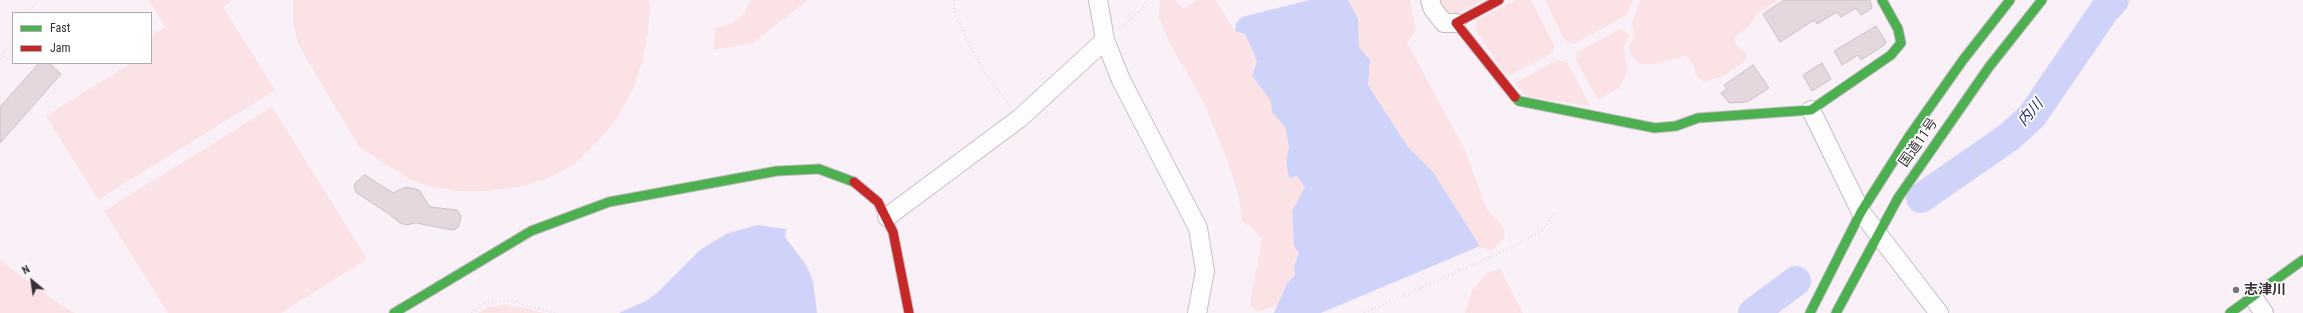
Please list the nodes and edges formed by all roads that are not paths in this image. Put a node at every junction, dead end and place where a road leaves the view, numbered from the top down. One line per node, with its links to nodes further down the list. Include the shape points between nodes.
1 (1098, 0): 8 (street)
2 (1430, 0): 7 (street, via 1432,9 1444,23)
3 (1499, 0): 7 (main road)
4 (1882, 0): 9 (main road, via 1898,29 1901,43 1891,55)
5 (2010, 0): 10 (main road, 国道11号, via 1915,129)
6 (2042, 0): 12 (main road, 国道11号, via 1989,67 1898,198)
7 (1456, 23): 9 (main road, via 1503,84 1520,101 1655,128 1676,126 1698,118)
8 (1105, 40): 11 (street, via 1020,118); 17 (street, via 1122,80 1198,228 1205,271)
9 (1811, 110): 10 (street)
10 (1861, 212): 12 (street); 18 (main road, 国道11号)
11 (887, 217): 15 (main road, via 878,202 866,190 835,173 819,169 777,171 641,195 603,204 531,231); 16 (main road, via 899,254)
12 (1878, 232): 19 (main road, 国道11号); 20 (street)
13 (2303, 260): 14 (main road)
14 (2252, 297): 21 (main road); 22 (street)
15 (394, 313)
16 (909, 313)
17 (1198, 313)
18 (1810, 313)
19 (1836, 313)
20 (1939, 313)
21 (2230, 313)
22 (2264, 313)

